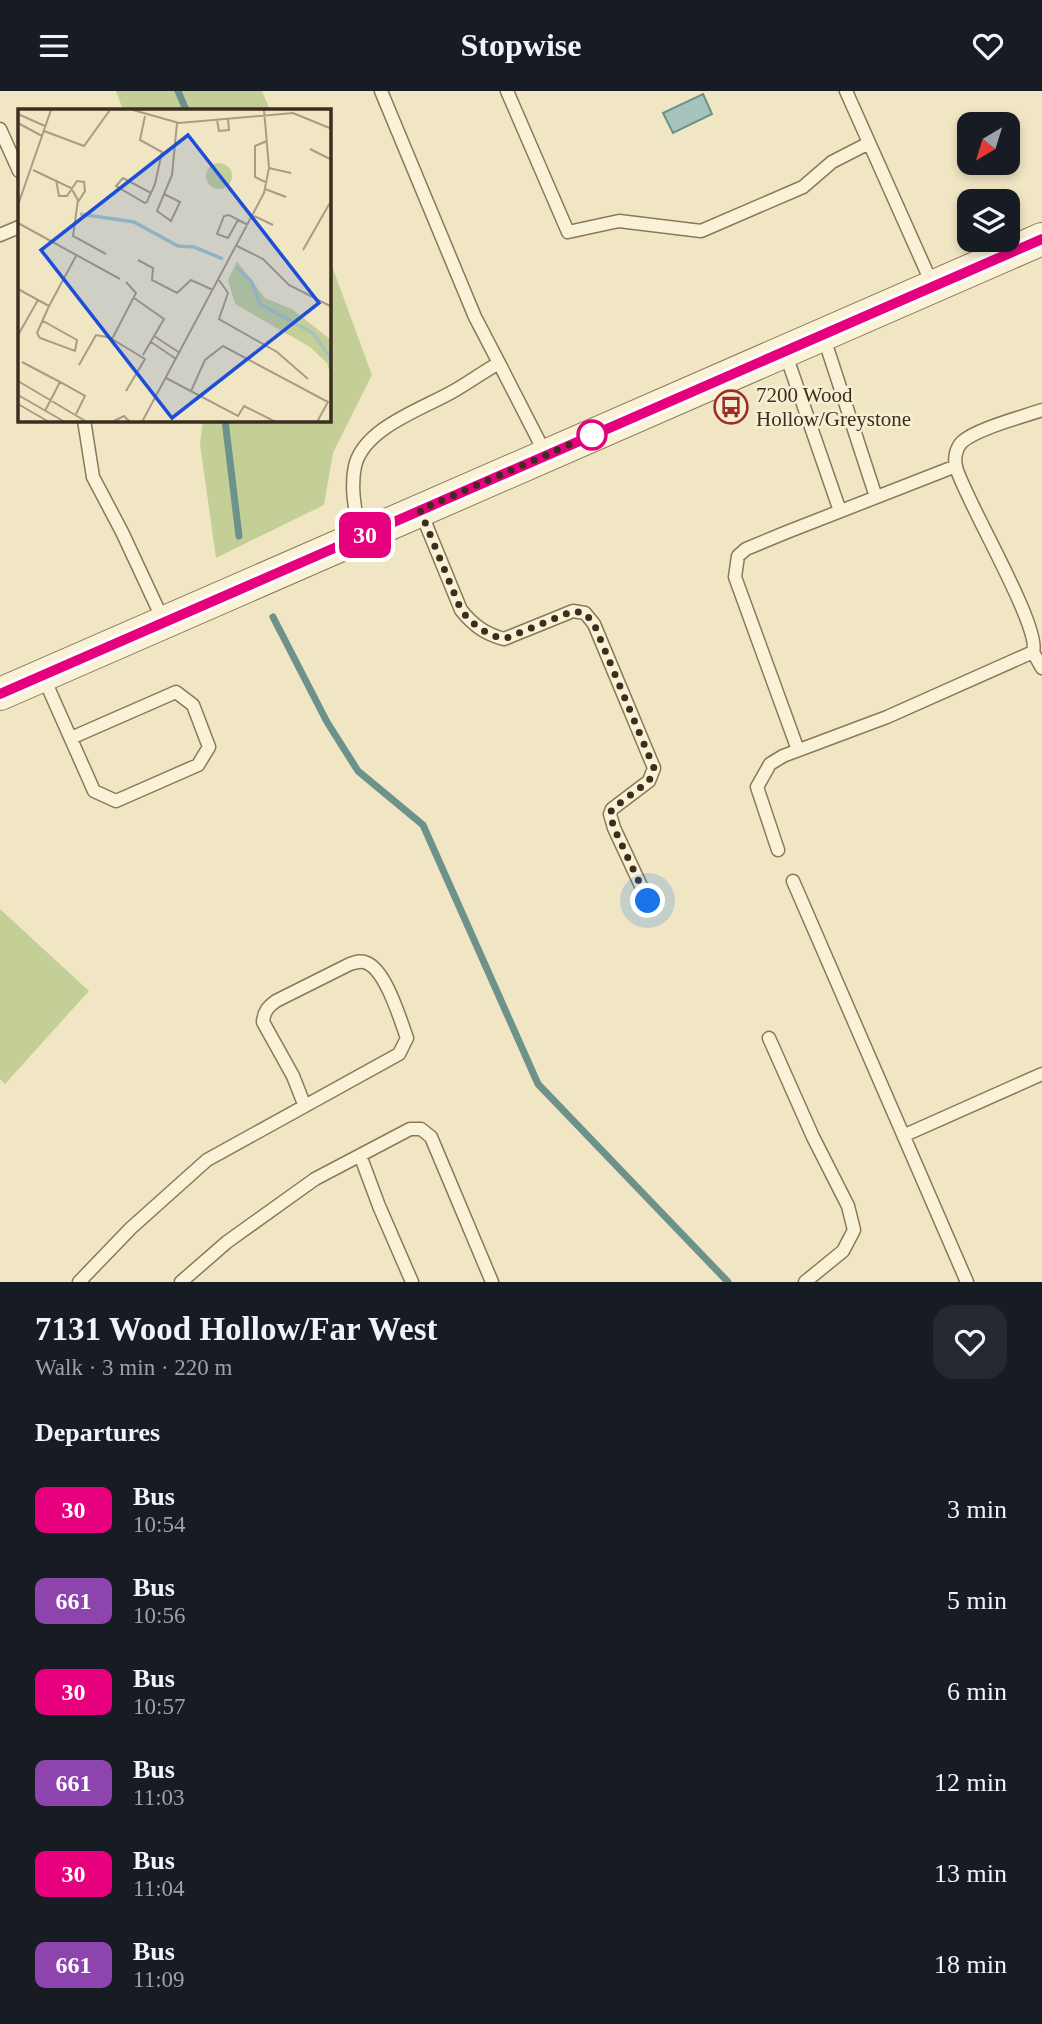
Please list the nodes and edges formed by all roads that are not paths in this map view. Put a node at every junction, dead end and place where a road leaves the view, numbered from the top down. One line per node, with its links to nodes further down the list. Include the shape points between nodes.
1 (382, 91): 13 (lane, via 475,317)
2 (507, 91): 5 (lane, via 568,232 619,221 701,231 803,187 832,162)
3 (846, 91): 5 (lane)
4 (0, 129): 6 (lane)
5 (869, 143): 10 (lane)
6 (18, 169)
7 (18, 227): 8 (lane)
8 (0, 235)
9 (1042, 239): 10 (street)
10 (934, 286): 11 (street)
11 (823, 335): 12 (street); 18 (lane)
12 (785, 351): 16 (street); 20 (lane)
13 (499, 363): 16 (lane); 21 (lane, via 381,430 364,449 355,463 352,495)
14 (1042, 410): 17 (lane, via 973,435 955,453)
15 (84, 422): 22 (lane, via 93,477)
16 (547, 455): 19 (street)
17 (956, 466): 18 (lane); 23 (lane, via 1018,589 1037,635)
18 (876, 497): 20 (lane)
19 (420, 510): 21 (street); 31 (lane, via 461,610 472,624 504,639 573,611 585,613 594,624 654,768 649,781 610,814)
20 (840, 511): 28 (lane, via 738,556 735,577)
21 (360, 537): 22 (street)
22 (164, 622): 25 (street)
23 (1033, 652): 24 (lane); 28 (lane)
24 (1042, 669)
25 (43, 675): 26 (street); 27 (lane)
26 (0, 694)
27 (71, 738): 27 (lane, via 94,791 116,801 198,765 209,747 193,705 176,692)
28 (798, 750): 29 (lane, via 771,764 757,787)
29 (778, 850)
30 (793, 881): 35 (lane)
31 (648, 901)
32 (769, 1038): 41 (lane, via 848,1206 854,1230 843,1251)
33 (1042, 1074): 35 (lane)
34 (304, 1104): 34 (lane, via 391,1061 404,1048 407,1038 396,1006 378,971 369,964 362,961 340,969 276,1001 264,1014 263,1022); 37 (lane, via 207,1160)
35 (905, 1135): 42 (lane)
36 (360, 1155): 38 (lane, via 315,1179); 39 (lane); 40 (lane, via 410,1129 421,1129 431,1137)
37 (79, 1282)
38 (181, 1282)
39 (412, 1282)
40 (492, 1282)
41 (805, 1282)
42 (967, 1282)

